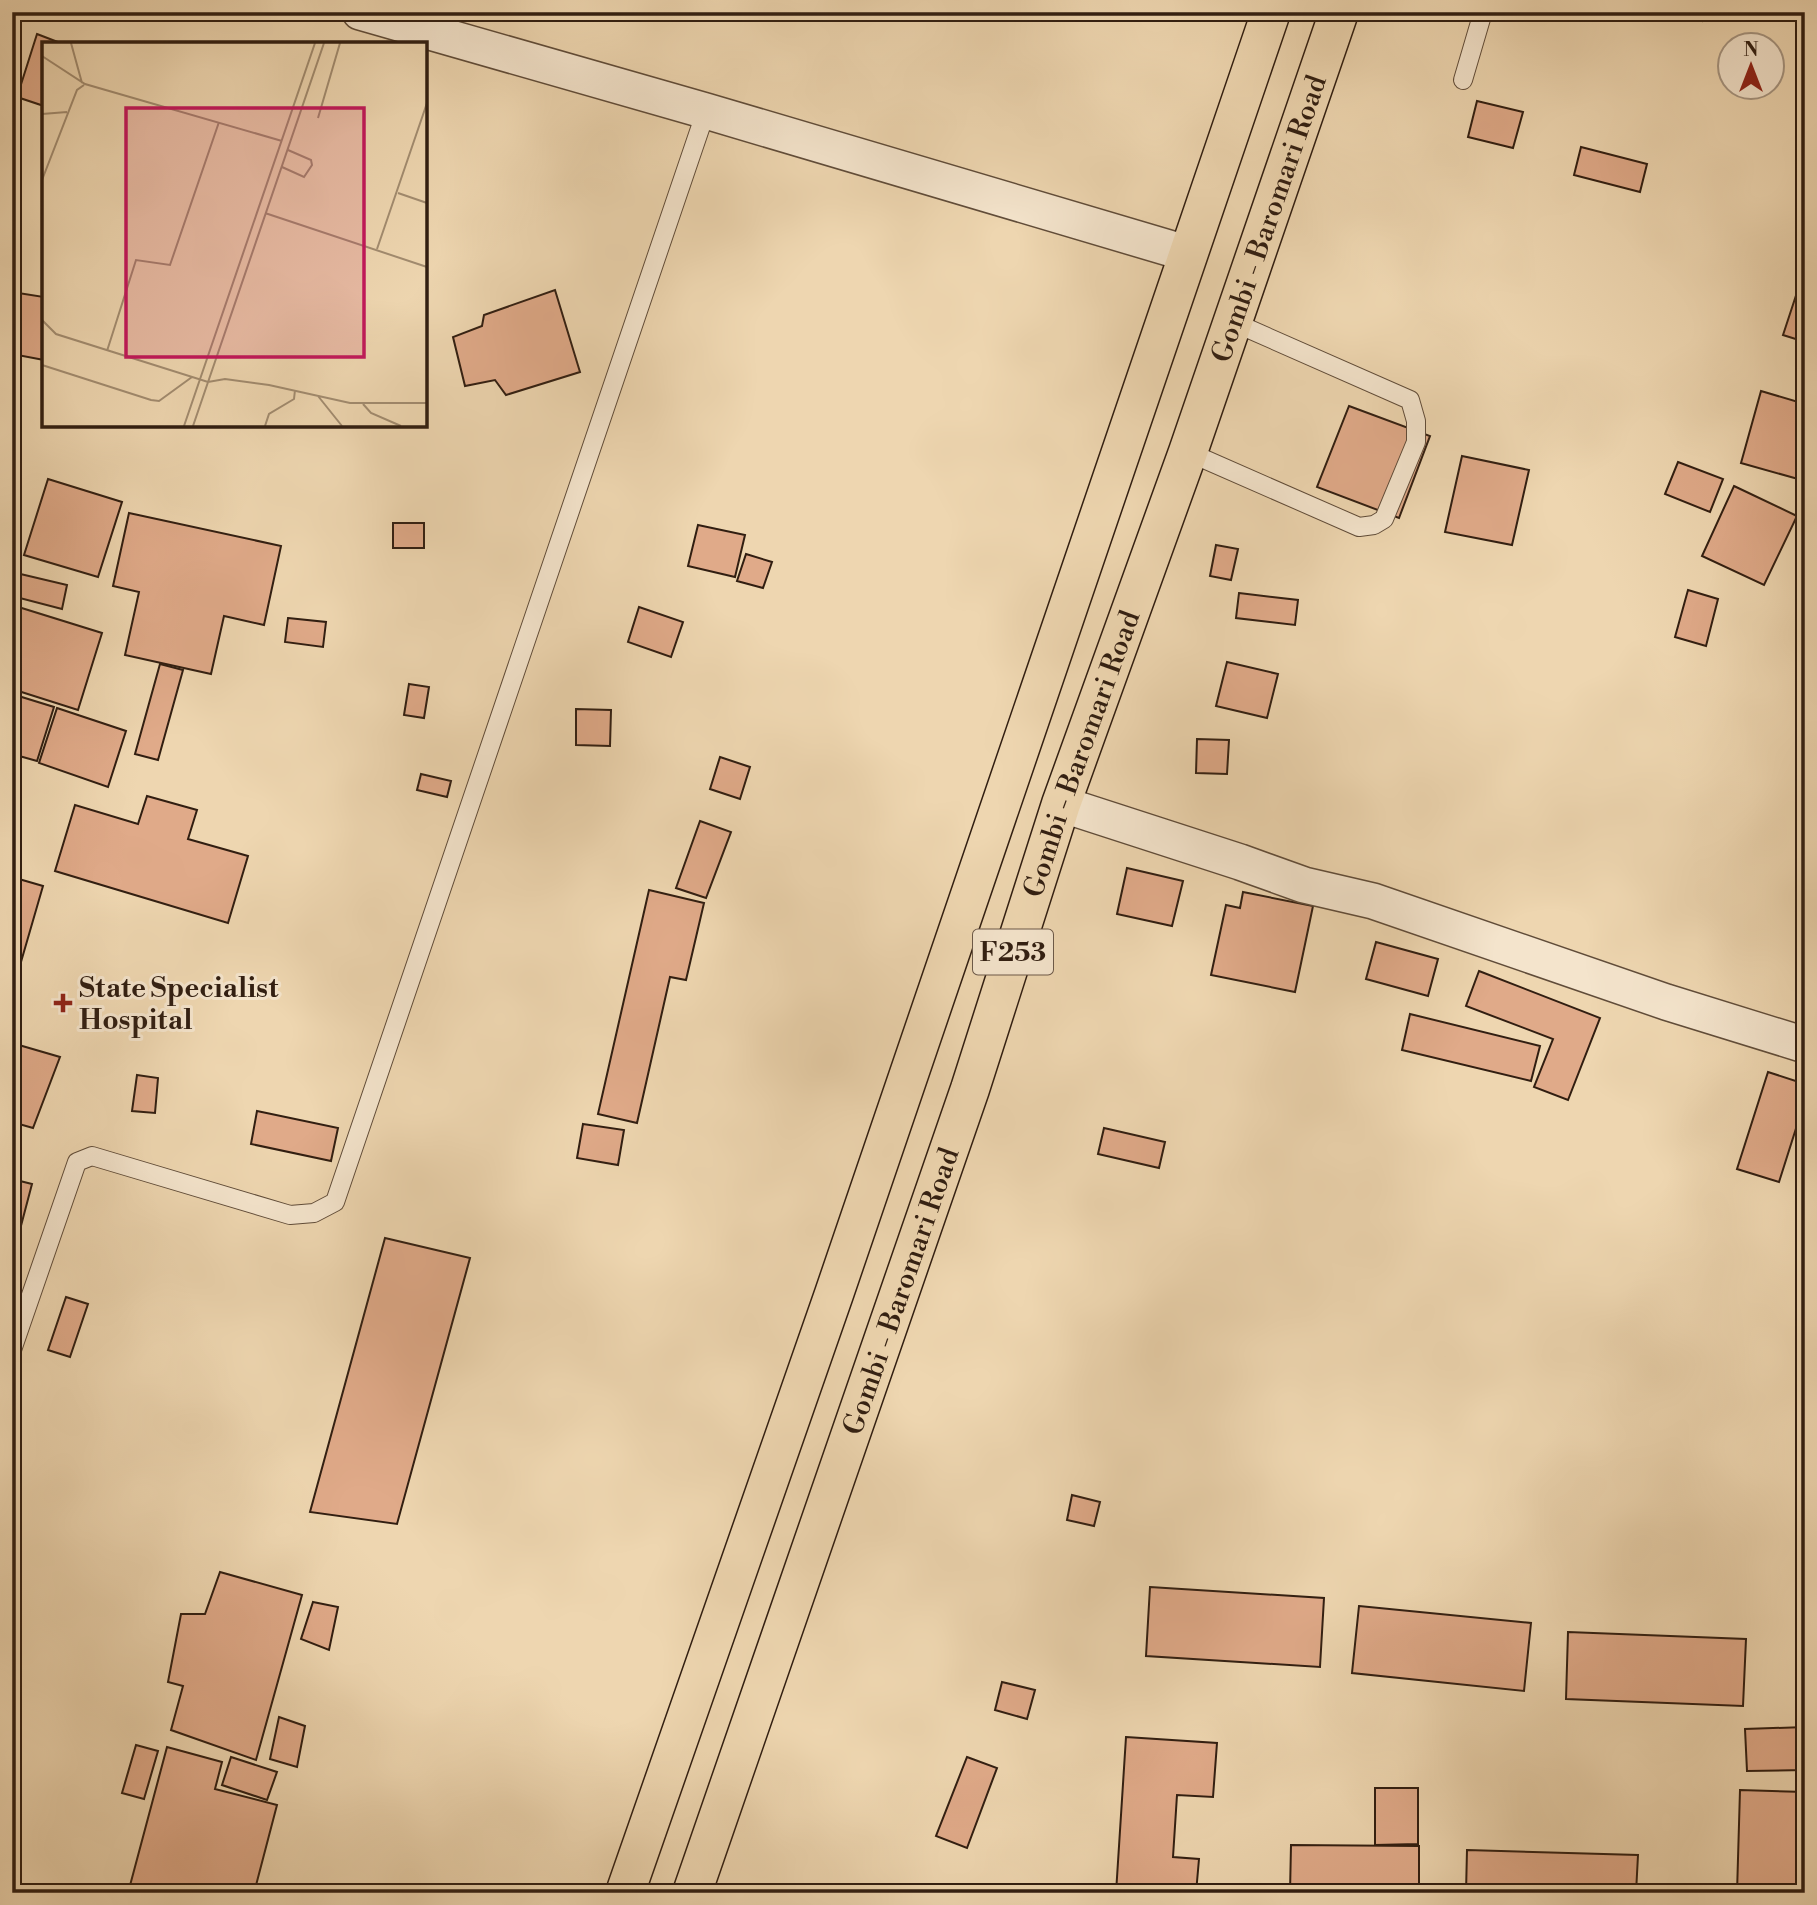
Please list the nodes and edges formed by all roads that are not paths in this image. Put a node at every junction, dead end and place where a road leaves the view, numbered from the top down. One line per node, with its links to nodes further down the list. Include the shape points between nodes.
1 (360, 12): 6 (street)
2 (1271, 12): 7 (main road, F253)
3 (1339, 12): 8 (main road, Gombi - Baromari Road / F253)
4 (1483, 12): 5 (lane)
5 (1463, 80)
6 (706, 111): 7 (street); 12 (lane, via 335,1202 314,1213 290,1215 92,1156 77,1162)
7 (1189, 254): 13 (main road, F253)
8 (1233, 322): 9 (main road, Gombi - Baromari Road / F253); 9 (lane, via 1410,400 1416,442 1384,519 1359,527)
9 (1188, 452): 10 (main road, Gombi - Baromari Road / F253)
10 (1061, 804): 11 (street, via 1304,885 1373,901); 14 (main road, Gombi - Baromari Road / F253, via 970,1088)
11 (1805, 1045)
12 (12, 1350)
13 (625, 1893)
14 (692, 1893)

